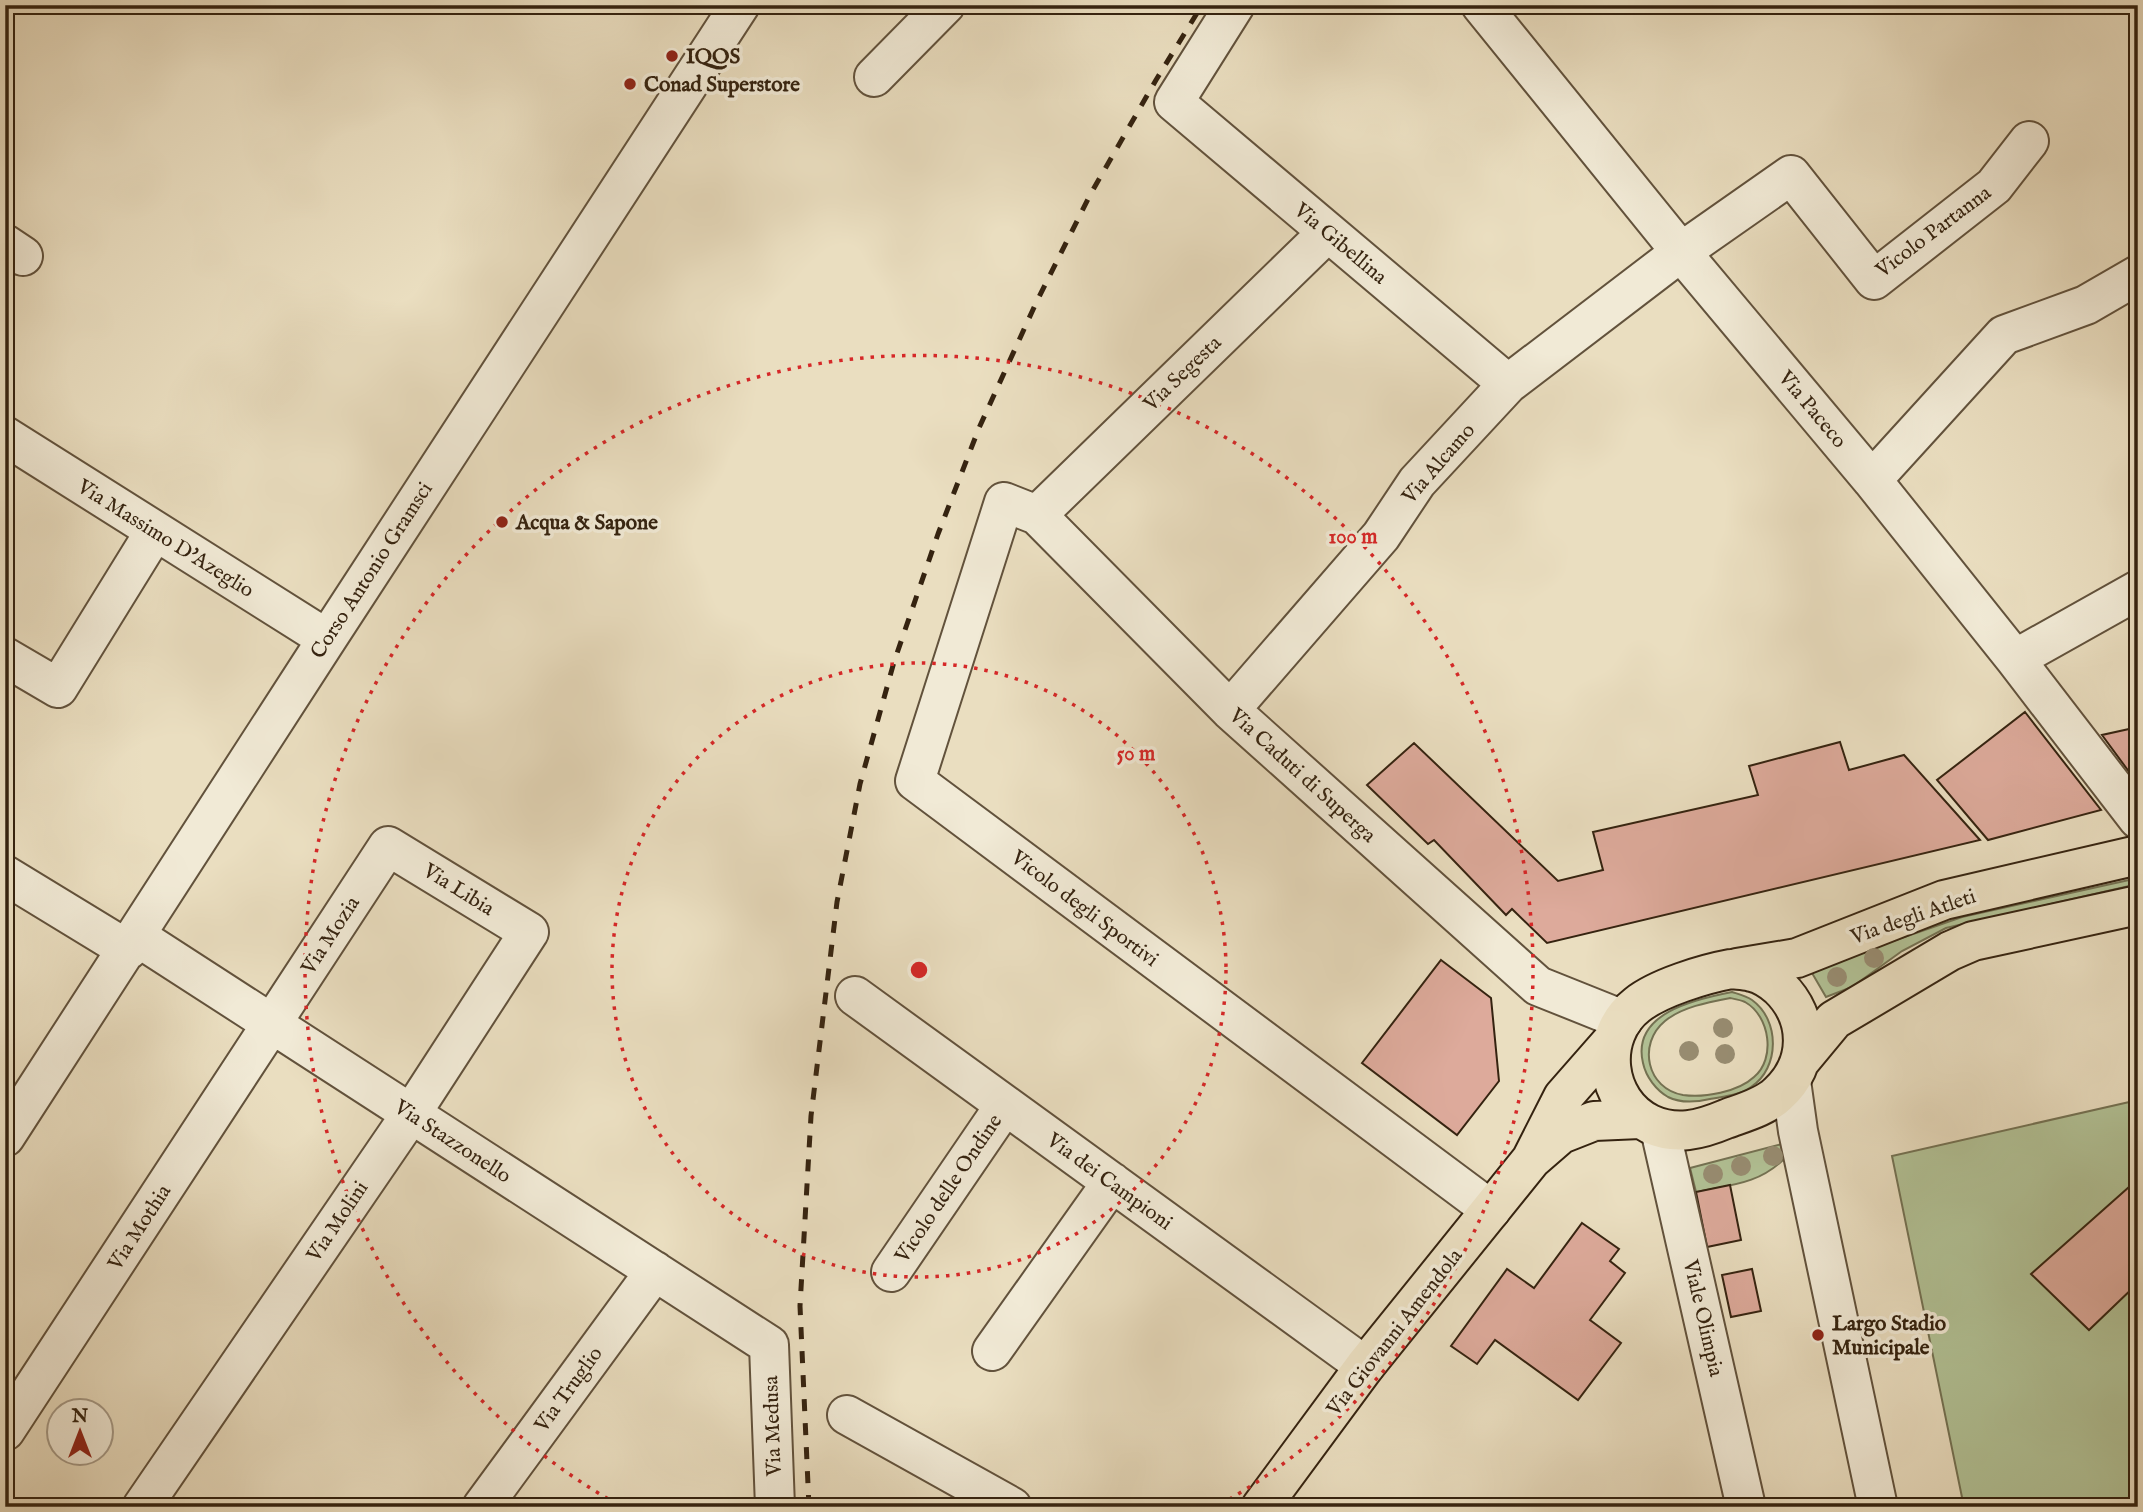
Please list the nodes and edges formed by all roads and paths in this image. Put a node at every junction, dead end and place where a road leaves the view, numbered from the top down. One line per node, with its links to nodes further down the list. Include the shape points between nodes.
1 (740, 5): 16 (street, Corso Antonio Gramsci)
2 (945, 5): 5 (street)
3 (1235, 5): 7 (street, Via Gibellina, via 1174,102)
4 (1481, 5): 8 (street, Via Paceco)
5 (874, 77)
6 (2029, 141): 8 (street, Vicolo Partanna, via 1994,186 1874,280 1791,175)
7 (1328, 232): 10 (street, Via Gibellina); 13 (street, Via Segesta)
8 (1681, 252): 10 (street, Via Alcamo); 12 (street, Via Paceco)
9 (2138, 275): 12 (street, via 2086,306 2004,335)
10 (1508, 384): 19 (street, Via Alcamo, via 1417,482 1381,536)
11 (5, 436): 14 (street, Via Massimo D'Azeglio)
12 (1872, 480): 18 (street, Via Paceco)
13 (1021, 508): 19 (street, Via Caduti di Superga); 38 (street, Vicolo degli Sportivi, via 915,781)
14 (155, 531): 16 (street, Via Massimo D'Azeglio); 17 (street, via 58,688)
15 (2138, 590): 18 (street)
16 (327, 639): 26 (street, Corso Antonio Gramsci)
17 (5, 657)
18 (2015, 659): 20 (street, Via Paceco)
19 (1230, 710): 30 (street, Via Caduti di Superga, via 1538,986)
20 (2138, 820)
21 (388, 846): 25 (street, Via Libia); 29 (street, Via Mozia)
22 (2138, 855): 27 (main road, Via degli Atleti, via 1944,900 1797,958)
23 (5, 875): 26 (street, Via Stazzonello)
24 (2138, 905): 31 (main road, Via degli Atleti, via 1973,941 1950,951 1834,1020)
25 (529, 932): 33 (street, Via Molini)
26 (132, 943): 29 (street, Via Stazzonello); 35 (street, Corso Antonio Gramsci)
27 (1731, 969): 30 (main road, via 1708,973 1637,1004); 31 (main road, via 1753,972 1790,998 1804,1039)
28 (855, 996): 32 (street, Via dei Campioni)
29 (272, 1024): 33 (street, Via Stazzonello); 45 (street, Via Mothia)
30 (1618, 1030): 34 (main road, via 1609,1061 1613,1083 1623,1103); 36 (main road, via 1563,1097)
31 (1796, 1071): 34 (main road, via 1776,1097 1705,1128 1683,1132); 52 (street, via 1798,1131)
32 (1005, 1105): 37 (street, Via dei Campioni); 40 (street, Vicolo delle Ondine)
33 (411, 1114): 39 (street, Via Stazzonello); 46 (street, Via Molini)
34 (1650, 1124): 36 (main road, via 1594,1121 1561,1134); 51 (street, Viale Olimpia)
35 (5, 1137)
36 (1531, 1160): 38 (main road, Via Giovanni Amendola)
37 (1112, 1182): 42 (street); 43 (street, Via dei Campioni)
38 (1491, 1210): 43 (main road, Via Giovanni Amendola)
39 (655, 1271): 41 (street, Via Stazzonello); 47 (street, Via Truglio)
40 (891, 1272)
41 (769, 1345): 48 (street, Via Medusa)
42 (992, 1351)
43 (1365, 1366): 50 (main road, Via Giovanni Amendola)
44 (847, 1415): 49 (street)
45 (5, 1431)
46 (142, 1507)
47 (482, 1507)
48 (775, 1507)
49 (1012, 1507)
50 (1261, 1507)
51 (1746, 1507)
52 (1878, 1507)

